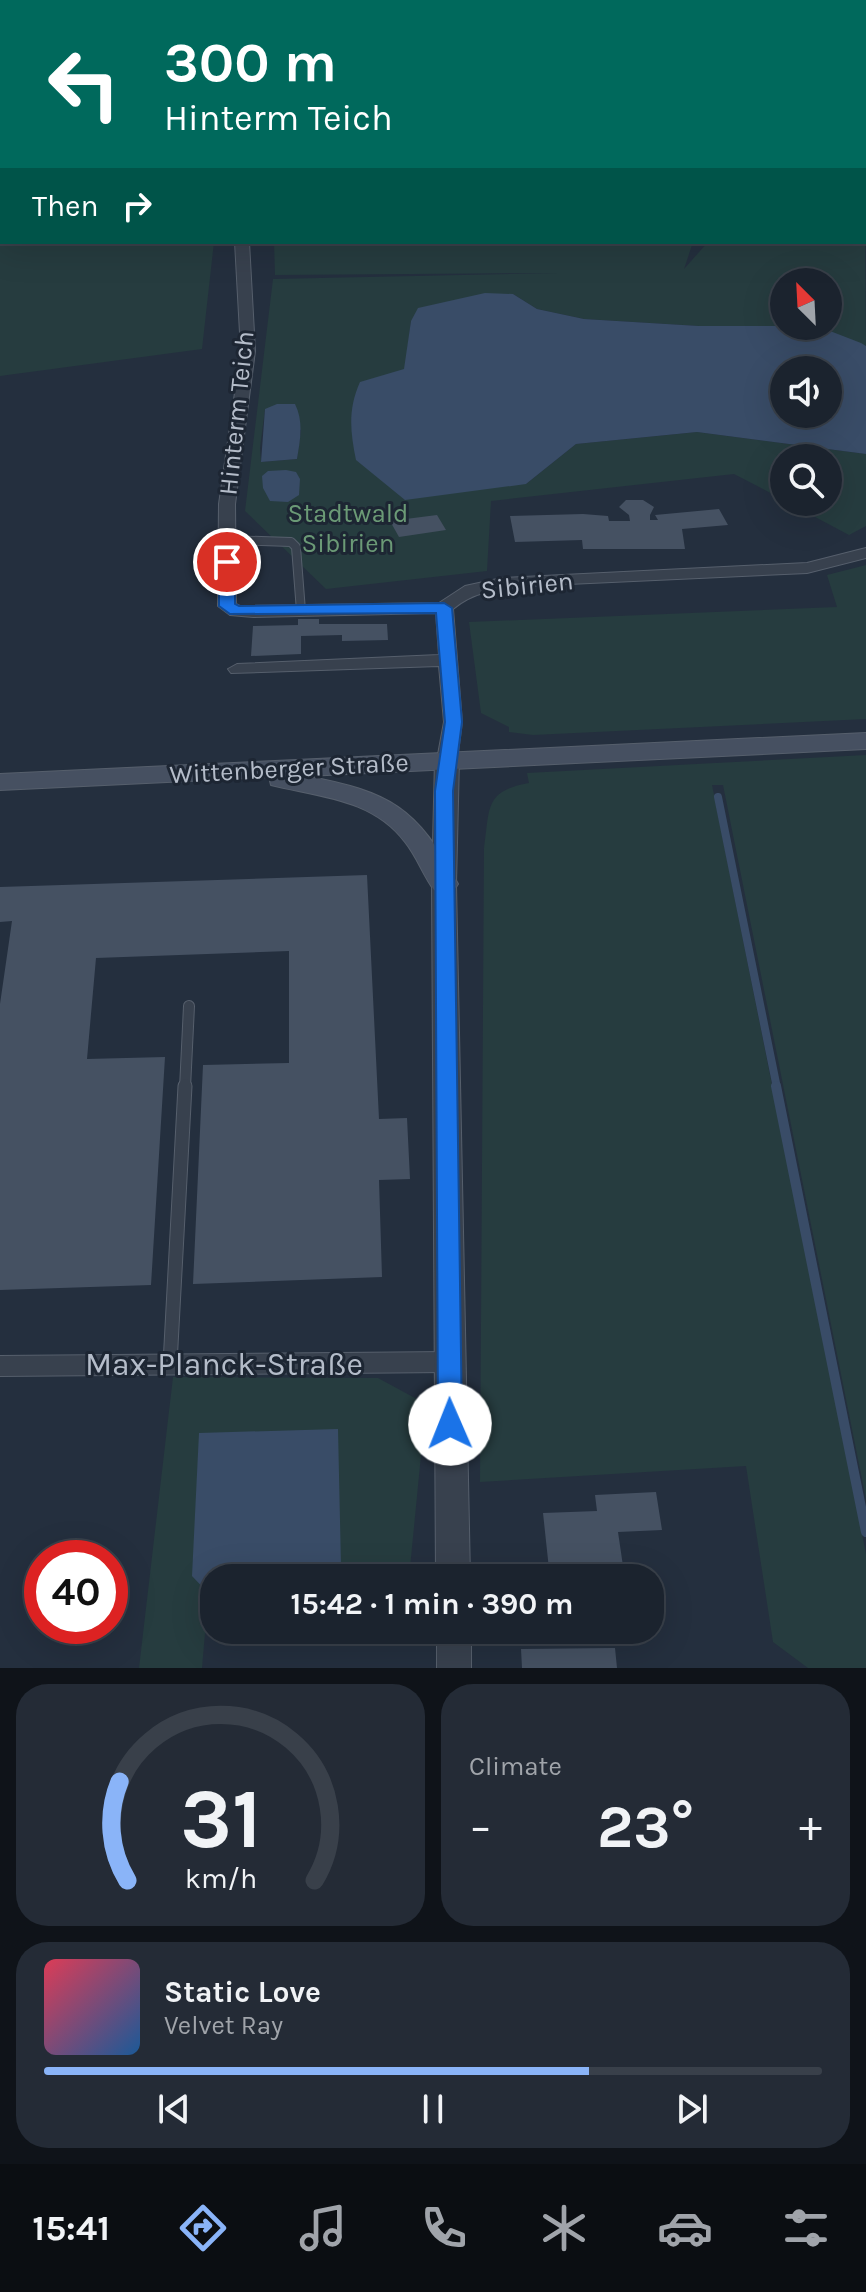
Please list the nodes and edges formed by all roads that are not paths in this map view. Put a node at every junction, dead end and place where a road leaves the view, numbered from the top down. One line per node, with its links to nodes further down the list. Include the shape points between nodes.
1 (242, 244): 2 (street, Hinterm Teich, via 248,351)
2 (227, 540): 5 (lane, via 291,542 296,547); 5 (street, Hinterm Teich, via 227,606 236,611)
3 (866, 553): 4 (street, Sibirien, via 807,568 483,585 457,595)
4 (444, 608): 5 (street, Hinterm Teich); 6 (street, Sibirien)
5 (301, 611)
6 (447, 660): 7 (street); 9 (street, Sibirien, via 453,722)
7 (237, 669)
8 (866, 741): 9 (main road, Wittenberger Straße)
9 (447, 760): 10 (main road, Wittenberger Straße); 12 (street, Sibirien)
10 (237, 770): 11 (main road, Wittenberger Straße); 12 (main road, via 341,790 384,807 408,824)
11 (0, 782)
12 (444, 884): 14 (street, Sibirien)
13 (189, 1006): 15 (lane)
14 (449, 1362): 15 (street, Max-Planck-Straße); 17 (street, Sibirien)
15 (170, 1364): 16 (street, Max-Planck-Straße)
16 (0, 1366)
17 (453, 1564)
18 (454, 1644): 19 (street)
19 (454, 1668)

